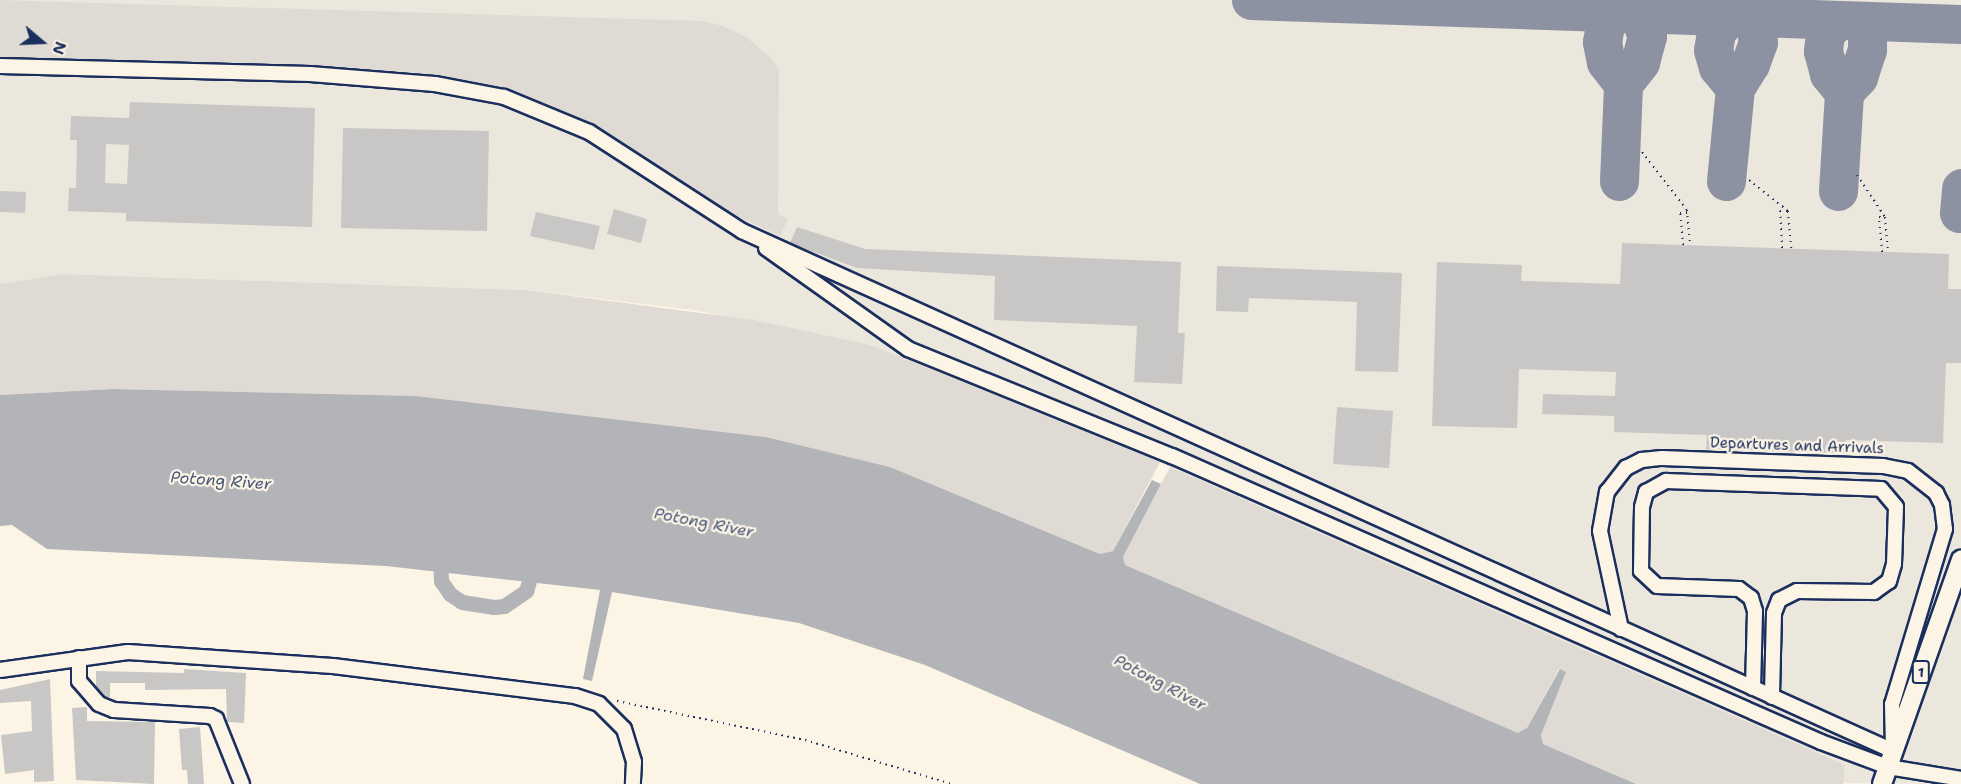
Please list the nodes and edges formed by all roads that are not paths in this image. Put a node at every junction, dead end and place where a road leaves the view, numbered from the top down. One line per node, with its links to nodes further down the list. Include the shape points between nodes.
1 (0, 66): 2 (street, via 310,74 435,84 504,97 589,132)
2 (742, 231): 4 (street); 9 (street, via 908,349 1172,456 1821,742)
3 (1961, 560): 9 (main road, 1)
4 (1622, 629): 7 (street); 9 (street, Departures and Arrivals, via 1602,552 1601,512 1607,492 1626,468 1642,460 1883,466 1919,477 1942,505 1945,529 1892,704)
5 (79, 658): 6 (street); 11 (street, via 80,681 99,704 114,710 216,719); 12 (street, via 128,652 333,666 575,696 599,704 624,729 634,762)
6 (0, 670)
7 (1753, 688): 8 (street); 8 (street, via 1755,611 1750,597 1732,589 1657,586 1641,571 1642,507 1646,492 1666,481 1881,489 1896,507 1894,564 1889,581 1874,591 1797,591 1779,600 1774,613)
8 (1772, 697): 9 (street)
9 (1891, 759): 10 (street); 13 (main road, 1)
10 (1961, 779)
11 (242, 784)
12 (633, 784)
13 (1882, 784)

